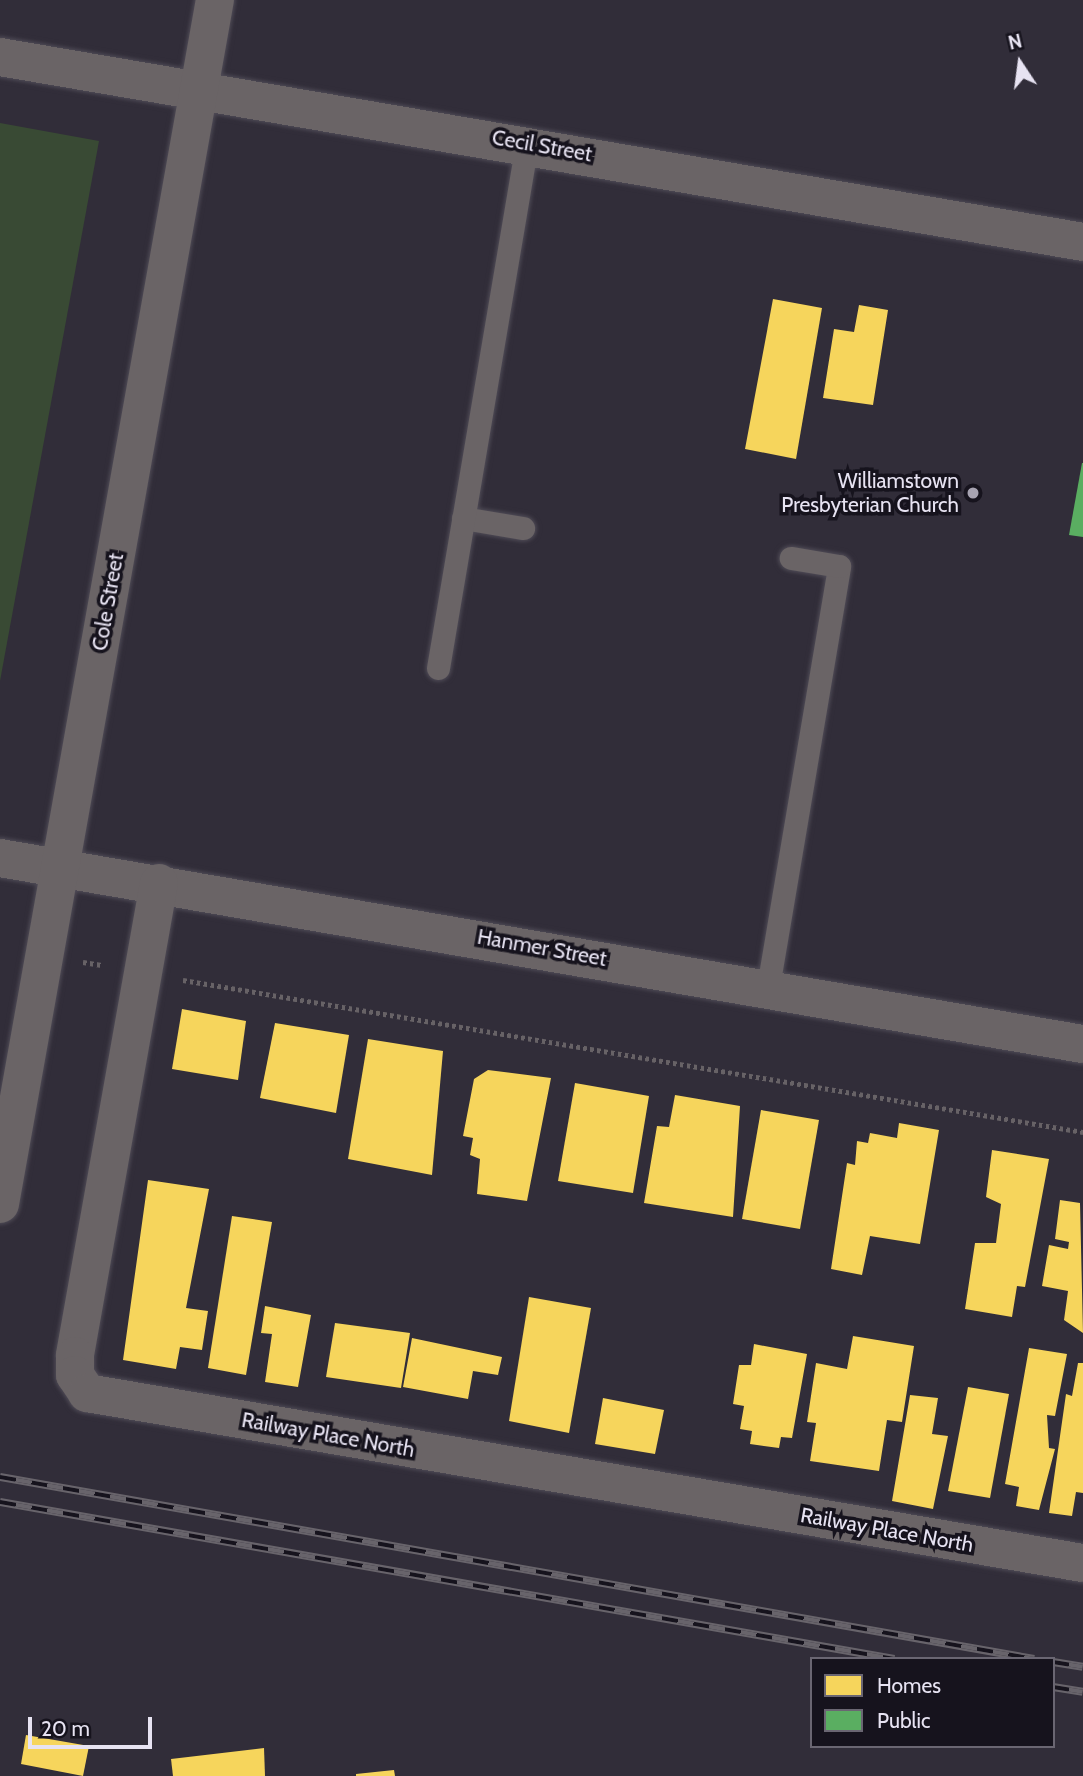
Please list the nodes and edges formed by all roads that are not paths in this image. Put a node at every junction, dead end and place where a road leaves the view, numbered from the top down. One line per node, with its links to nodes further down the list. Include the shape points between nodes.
1 (215, 0): 3 (street, Cole Street)
2 (0, 57): 3 (street, Cecil Street)
3 (198, 91): 4 (street, Cecil Street); 11 (street, Cole Street)
4 (527, 143): 5 (street, Cecil Street); 6 (lane)
5 (1083, 242)
6 (463, 518): 7 (lane); 9 (lane)
7 (523, 528)
8 (791, 558): 13 (lane, via 839,566)
9 (438, 668)
10 (0, 858): 11 (street, Hanmer Street)
11 (61, 868): 12 (street, Hanmer Street); 15 (street, Cole Street)
12 (159, 883): 13 (street, Hanmer Street); 16 (street, Railway Place North, via 75,1356 75,1376 87,1394)
13 (768, 987): 14 (street, Hanmer Street)
14 (1083, 1044)
15 (0, 1204)
16 (1083, 1563)

